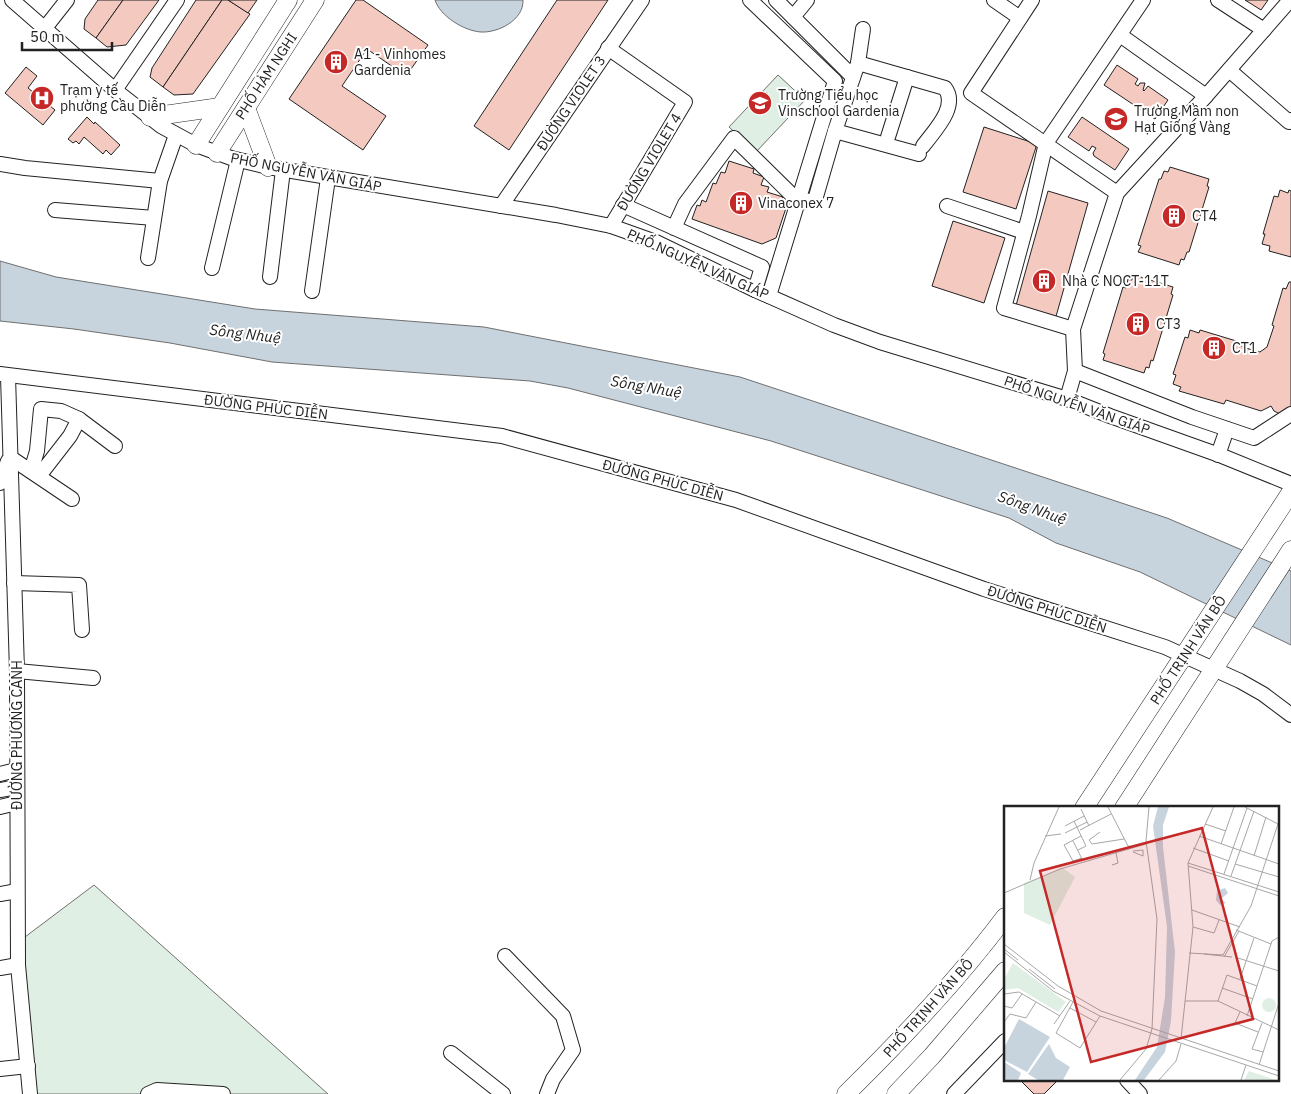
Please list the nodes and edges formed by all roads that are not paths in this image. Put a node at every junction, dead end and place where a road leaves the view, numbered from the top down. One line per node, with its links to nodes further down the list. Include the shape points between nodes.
1 (12, 0): 17 (street, PHỐ NGUYỄN VĂN GIÁP)
2 (67, 0): 17 (street)
3 (177, 0): 26 (street)
4 (288, 0): 28 (main road, PHỐ HÀM NGHI)
5 (315, 0): 29 (main road, PHỐ HÀM NGHI)
6 (642, 0): 21 (street, ĐƯỜNG VIOLET 3)
7 (750, 0): 44 (street, via 835,80)
8 (776, 0): 15 (street)
9 (807, 0): 15 (street)
10 (994, 0): 16 (street)
11 (1032, 0): 16 (street)
12 (1143, 0): 20 (street)
13 (1218, 0): 19 (street)
14 (1290, 0): 19 (street)
15 (793, 17): 24 (street)
16 (1020, 18): 35 (street, via 971,93)
17 (45, 28): 26 (street, PHỐ NGUYỄN VĂN GIÁP)
18 (863, 29): 22 (street)
19 (1264, 30): 23 (street)
20 (1120, 35): 27 (street); 35 (street)
21 (608, 48): 45 (street, ĐƯỜNG VIOLET 3); 46 (street, ĐƯỜNG VIOLET 4, via 685,102)
22 (858, 63): 24 (street); 25 (street)
23 (1228, 70): 27 (street); 31 (street)
24 (852, 77): 32 (street)
25 (907, 78): 32 (street, via 945,88 949,93 947,112 921,150); 34 (street)
26 (115, 90): 30 (street, PHỐ NGUYỄN VĂN GIÁP)
27 (1206, 96): 43 (street)
28 (220, 106): 30 (main road); 36 (main road, PHỐ HÀM NGHI)
29 (246, 108): 37 (main road, PHỐ HÀM NGHI); 40 (main road)
30 (150, 117): 33 (street, PHỐ NGUYỄN VĂN GIÁP)
31 (1290, 122)
32 (835, 131): 44 (street, via 815,200)
33 (176, 135): 36 (street, PHỐ NGUYỄN VĂN GIÁP); 42 (street)
34 (888, 137)
35 (1046, 143): 43 (street); 52 (street)
36 (196, 145): 37 (street, PHỐ NGUYỄN VĂN GIÁP)
37 (218, 153): 38 (street, PHỐ NGUYỄN VĂN GIÁP)
38 (238, 160): 40 (street, PHỐ NGUYỄN VĂN GIÁP); 55 (street)
39 (0, 164): 42 (street)
40 (275, 168): 41 (street, PHỐ NGUYỄN VĂN GIÁP); 57 (street)
41 (328, 178): 45 (street, PHỐ NGUYỄN VĂN GIÁP); 59 (street)
42 (160, 181): 49 (street)
43 (1117, 193): 61 (street)
44 (798, 202): 51 (street, via 734,138 685,204); 56 (street)
45 (501, 206): 50 (street, PHỐ NGUYỄN VĂN GIÁP)
46 (623, 206): 50 (street, ĐƯỜNG VIOLET 4); 51 (street)
47 (947, 206): 52 (street)
48 (55, 210): 49 (street)
49 (154, 218): 53 (street)
50 (611, 226): 58 (street, PHỐ NGUYỄN VĂN GIÁP, via 656,242)
51 (674, 228): 54 (street)
52 (1024, 232): 61 (street, via 1004,308)
53 (148, 258)
54 (762, 267): 56 (street); 58 (street)
55 (212, 268)
56 (778, 270): 60 (street)
57 (270, 277)
58 (755, 290): 60 (street, PHỐ NGUYỄN VĂN GIÁP)
59 (312, 291)
60 (769, 296): 64 (street, PHỐ NGUYỄN VĂN GIÁP, via 880,342)
61 (1073, 329): 62 (street)
62 (1075, 371): 64 (street); 67 (street)
63 (4, 383): 70 (street, ĐƯỜNG PHƯƠNG CANH); 79 (street, ĐƯỜNG PHÚC DIỄN, via 502,436 736,500 984,590)
64 (1067, 399): 69 (street, PHỐ NGUYỄN VĂN GIÁP)
65 (1291, 414): 67 (street, via 1254,438)
66 (79, 419): 68 (street); 71 (street, via 70,436); 71 (street, via 61,411 41,409)
67 (1227, 429): 69 (street)
68 (115, 446)
69 (1218, 454): 73 (street, PHỐ NGUYỄN VĂN GIÁP)
70 (11, 456): 71 (street); 72 (street); 77 (street, ĐƯỜNG PHƯƠNG CANH)
71 (35, 474): 75 (street)
72 (0, 483)
73 (1291, 484)
74 (1291, 492): 79 (main road, PHỐ TRỊNH VĂN BÔ)
75 (72, 499)
76 (1289, 553): 80 (main road)
77 (14, 583): 78 (street, via 79,585); 81 (street, ĐƯỜNG PHƯƠNG CANH)
78 (82, 630)
79 (1184, 655): 80 (street, ĐƯỜNG PHÚC DIỄN); 89 (main road, PHỐ TRỊNH VĂN BÔ)
80 (1213, 668): 83 (street, ĐƯỜNG PHÚC DIỄN, via 1263,694); 90 (main road)
81 (16, 671): 82 (street); 84 (street, ĐƯỜNG PHƯƠNG CANH)
82 (93, 678)
83 (1291, 715)
84 (16, 770): 85 (street); 86 (street, ĐƯỜNG PHƯƠNG CANH)
85 (0, 774)
86 (17, 787): 87 (street); 88 (street, ĐƯỜNG PHƯƠNG CANH)
87 (0, 790)
88 (17, 803): 91 (street); 92 (street, ĐƯỜNG PHƯƠNG CANH)
89 (1085, 806)
90 (1125, 806)
91 (0, 807)
92 (17, 890): 93 (street); 96 (street, ĐƯỜNG PHƯƠNG CANH)
93 (0, 894)
94 (1004, 918): 109 (main road, PHỐ TRỊNH VĂN BÔ, via 943,993)
95 (506, 956): 108 (street, via 562,1016 573,1050)
96 (18, 965): 97 (street); 101 (street, ĐƯỜNG PHƯƠNG CANH)
97 (0, 968)
98 (1004, 972): 110 (main road)
99 (1004, 1042): 111 (street)
100 (451, 1053): 107 (street)
101 (28, 1066): 102 (street); 104 (street, ĐƯỜNG PHƯƠNG CANH)
102 (0, 1069)
103 (1129, 1082): 112 (street)
104 (30, 1094)
105 (148, 1094): 106 (street, via 157,1090)
106 (223, 1094)
107 (503, 1094)
108 (547, 1094)
109 (846, 1094)
110 (896, 1094)
111 (954, 1094)
112 (1140, 1094)

